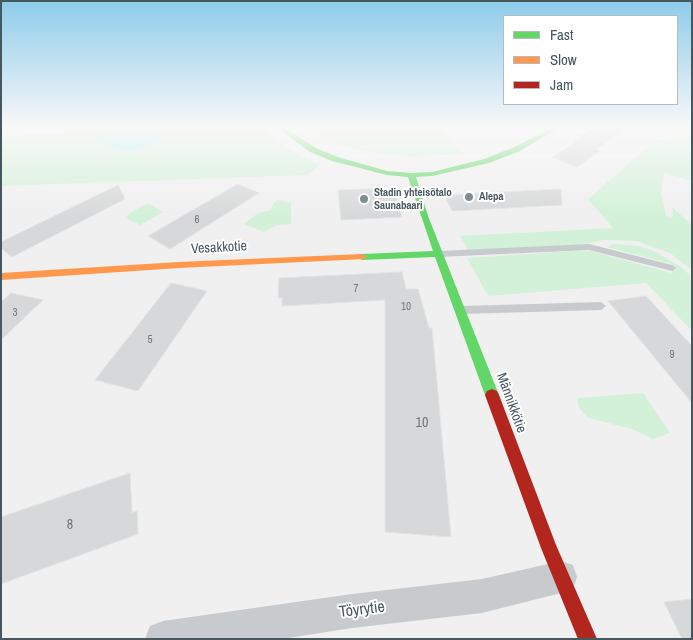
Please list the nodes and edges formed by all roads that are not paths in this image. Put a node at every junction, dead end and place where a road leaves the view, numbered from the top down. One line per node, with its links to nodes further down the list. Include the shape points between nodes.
1 (328, 157): 3 (street)
2 (496, 157): 3 (street, via 432,174)
3 (411, 175): 4 (street, Männikkötie)
4 (439, 254): 5 (lane, via 589,247); 6 (street, Vesakkotie, via 179,265); 8 (street, Männikkötie)
5 (672, 268)
6 (1, 277)
7 (601, 306): 8 (lane)
8 (461, 310): 9 (street, Männikkötie)
9 (561, 577): 10 (street, Töyrytie, via 482,596 352,611); 11 (street, Männikkötie)
10 (163, 639)
11 (588, 639)

